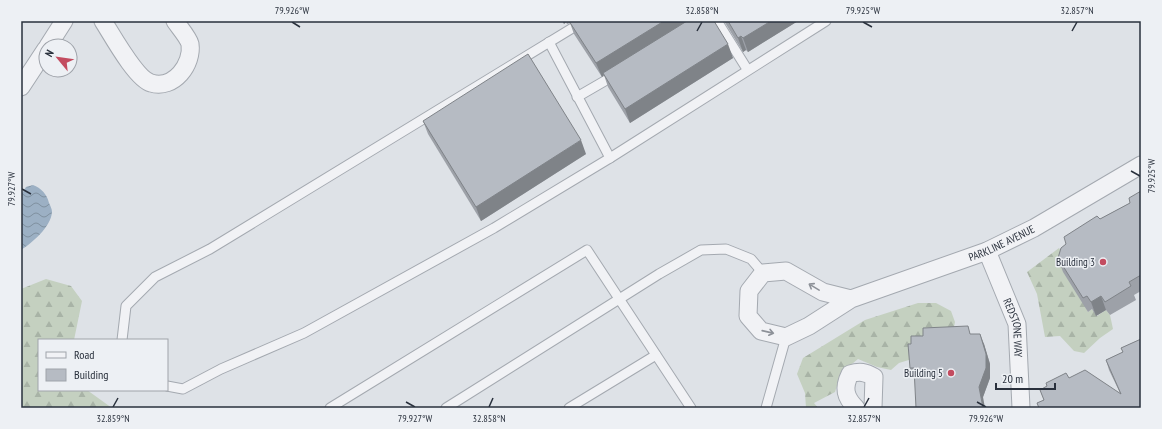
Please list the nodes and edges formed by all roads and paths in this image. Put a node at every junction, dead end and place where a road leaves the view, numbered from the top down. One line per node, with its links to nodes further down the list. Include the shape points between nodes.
1 (64, 21): 7 (street)
2 (103, 21): 3 (street, via 137,72 151,83 166,83 182,72 189,60 190,43)
3 (175, 21)
4 (584, 21): 8 (lane)
5 (718, 21): 11 (lane)
6 (826, 21): 11 (lane)
7 (53, 38)
8 (549, 42): 13 (lane); 21 (lane, via 210,249 155,277 126,306)
9 (38, 61): 12 (street)
10 (626, 69): 13 (lane)
11 (747, 69): 14 (lane)
12 (21, 87)
13 (577, 97): 14 (lane)
14 (610, 158): 23 (lane, via 494,228 304,333 221,369 183,389)
15 (1141, 165): 16 (street, PARKLINE AVENUE, via 1034,228)
16 (987, 251): 19 (street, PARKLINE AVENUE); 31 (street, REDSTONE WAY, via 1017,324)
17 (763, 273): 18 (lane, via 751,259 726,249 701,250); 19 (street, one-way to 17, via 823,292 786,271); 20 (street, one-way to 20, via 749,291 748,316 762,331)
18 (619, 299): 22 (lane); 24 (lane, via 587,250); 25 (lane)
19 (851, 299): 20 (street, PARKLINE AVENUE, via 809,326)
20 (786, 337): 28 (lane)
21 (122, 339)
22 (656, 355): 26 (lane); 27 (lane)
23 (168, 386)
24 (330, 408)
25 (446, 408)
26 (569, 408)
27 (691, 408)
28 (766, 408)
29 (856, 408): 30 (street, via 847,398 845,390 850,374 858,372 866,372 874,377)
30 (873, 408)
31 (1021, 408)

